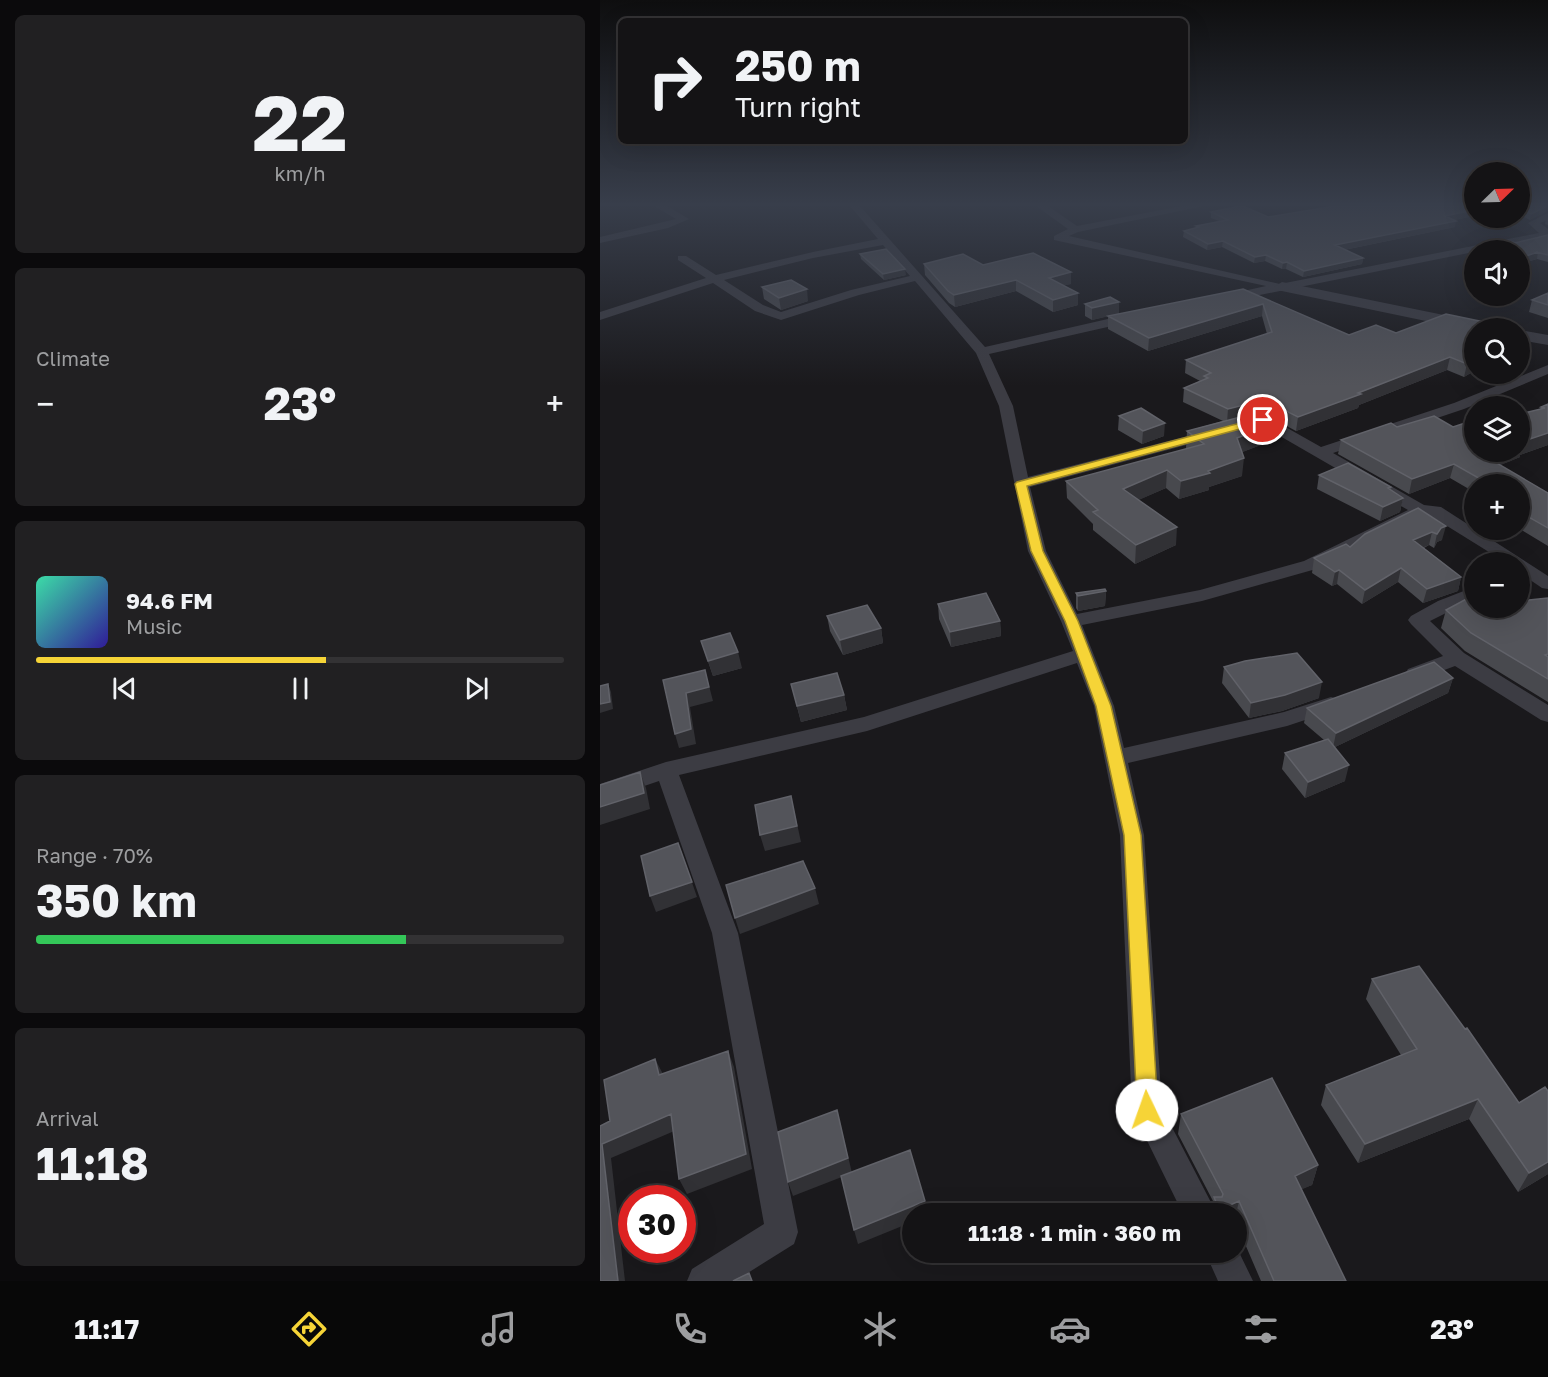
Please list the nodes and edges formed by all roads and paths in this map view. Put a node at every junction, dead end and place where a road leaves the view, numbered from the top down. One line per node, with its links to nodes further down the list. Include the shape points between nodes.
1 (695, 266): 6 (street)
2 (764, 266): 6 (street)
3 (905, 266): 7 (street)
4 (1189, 266): 8 (street)
5 (1389, 266): 8 (street)
6 (715, 278): 7 (street, via 759,308 781,316); 11 (street)
7 (915, 278): 15 (street)
8 (1282, 287): 9 (street); 12 (street)
9 (1207, 302)
10 (1150, 314): 15 (street)
11 (600, 316)
12 (1464, 324)
13 (1530, 337): 14 (street)
14 (1548, 340)
15 (982, 352): 18 (street, via 1006,406)
16 (1548, 369): 17 (street, via 1459,406)
17 (1320, 452): 18 (street, via 1263,420); 19 (street)
18 (1021, 484): 24 (street, via 1037,551)
19 (1420, 510): 20 (street, via 1435,511); 24 (street, via 1310,565 1202,595)
20 (1497, 552)
21 (1530, 573): 22 (street)
22 (1548, 584)
23 (1464, 597): 26 (street, via 1418,620)
24 (1071, 621): 25 (street)
25 (1083, 654): 30 (street, via 1104,706); 31 (street, via 867,724)
26 (1456, 658): 27 (street); 29 (street)
27 (1395, 681)
28 (1352, 696): 30 (street, via 1287,719)
29 (1548, 716)
30 (1115, 758): 33 (street, via 1132,835 1147,1110)
31 (666, 770): 32 (street); 35 (street, via 725,933 782,1232)
32 (600, 793)
33 (1195, 1203)
34 (1227, 1263): 36 (street)
35 (704, 1281)
36 (1236, 1281)

